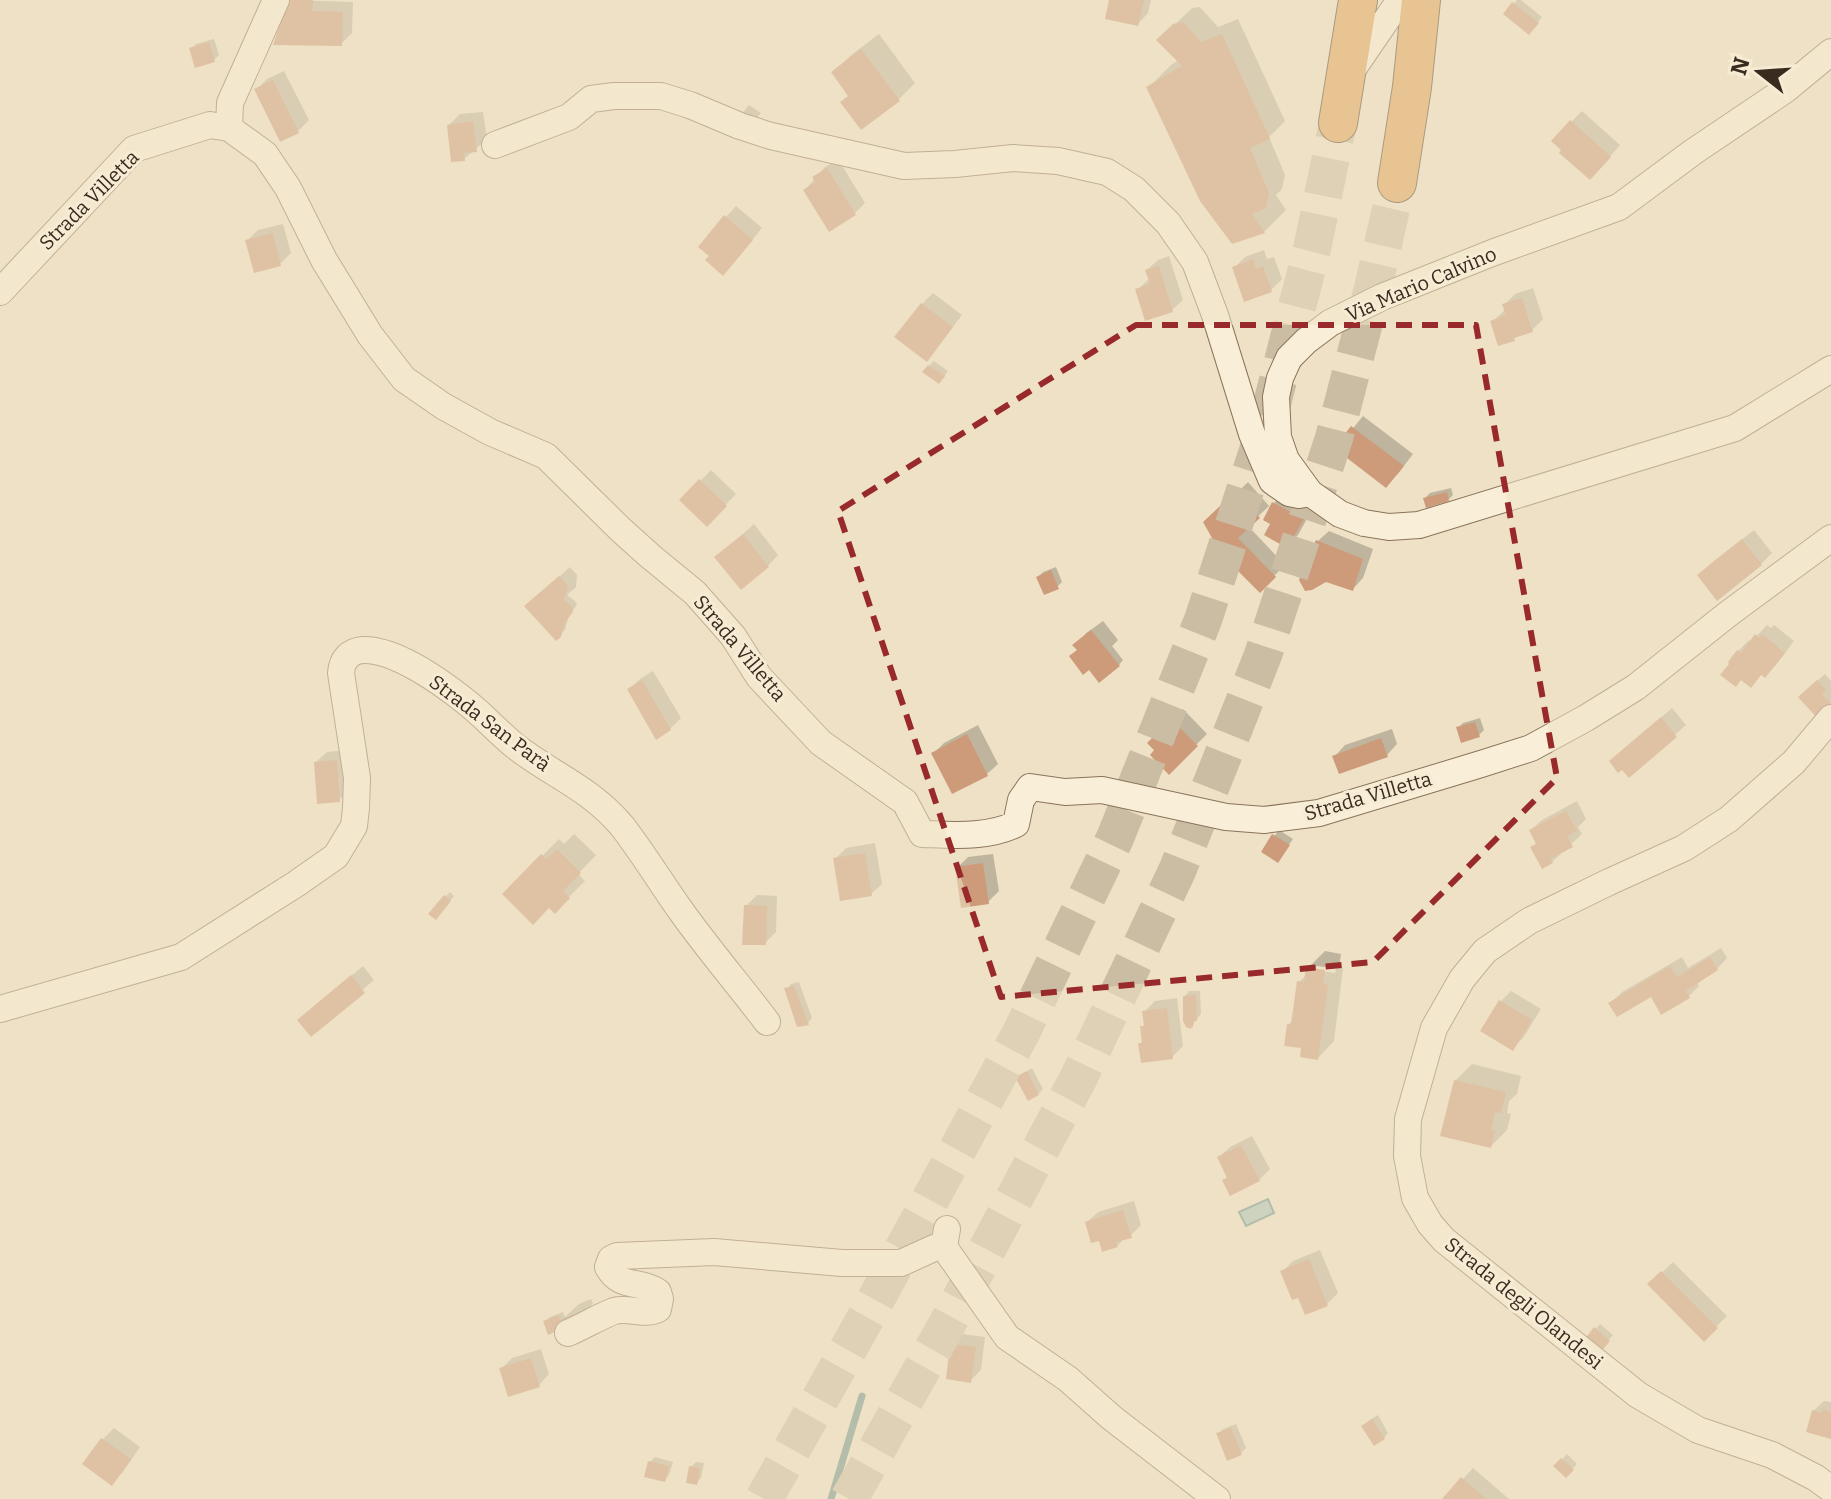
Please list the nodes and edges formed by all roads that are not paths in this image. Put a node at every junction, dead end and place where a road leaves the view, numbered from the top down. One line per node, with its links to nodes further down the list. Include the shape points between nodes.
1 (276, 0): 7 (street, via 230,103)
2 (1421, 0): 5 (highway)
3 (1382, 4): 5 (street); 6 (highway, via 1346,79)
4 (1831, 52): 12 (street, Via Mario Calvino, via 1619,207 1382,297 1306,341 1289,358 1276,397 1278,437 1286,460)
5 (1412, 87): 9 (highway)
6 (1338, 123)
7 (229, 128): 10 (street, Strada Villetta, via 210,125 134,149); 13 (street, Strada Villetta, via 265,154 370,335 404,379 490,432 546,456 695,593 733,636 759,677 821,743 905,802 922,834 1006,829 1016,824 1030,787 1102,790 1226,817 1264,820 1319,813 1531,748 1636,687)
8 (495, 145): 12 (street, via 569,117 591,99 661,96 771,136 904,166 1013,158 1107,172 1134,189 1168,223 1195,262 1272,481 1289,493)
9 (1397, 183)
10 (0, 292)
11 (1831, 369): 12 (street, Via Mario Calvino, via 1735,428 1419,525 1364,523)
12 (1310, 493)
13 (1831, 538)
14 (1831, 718): 18 (street, Strada degli Olandesi, via 1794,762 1729,819 1684,848 1529,921 1485,951 1434,1028 1408,1119 1407,1156 1415,1198 1444,1240 1638,1395 1698,1430 1772,1455)
15 (0, 1009): 16 (street, Strada San Parà, via 181,957 336,856 354,826 357,778 342,663 366,650 408,663 446,687 516,747 595,799 622,826)
16 (767, 1022)
17 (568, 1333): 19 (street, via 613,1312 658,1309 658,1292 623,1282 611,1272 608,1267 617,1256 714,1252 901,1263 945,1238 1007,1337 1068,1379)
18 (1831, 1489)
19 (1217, 1499)

